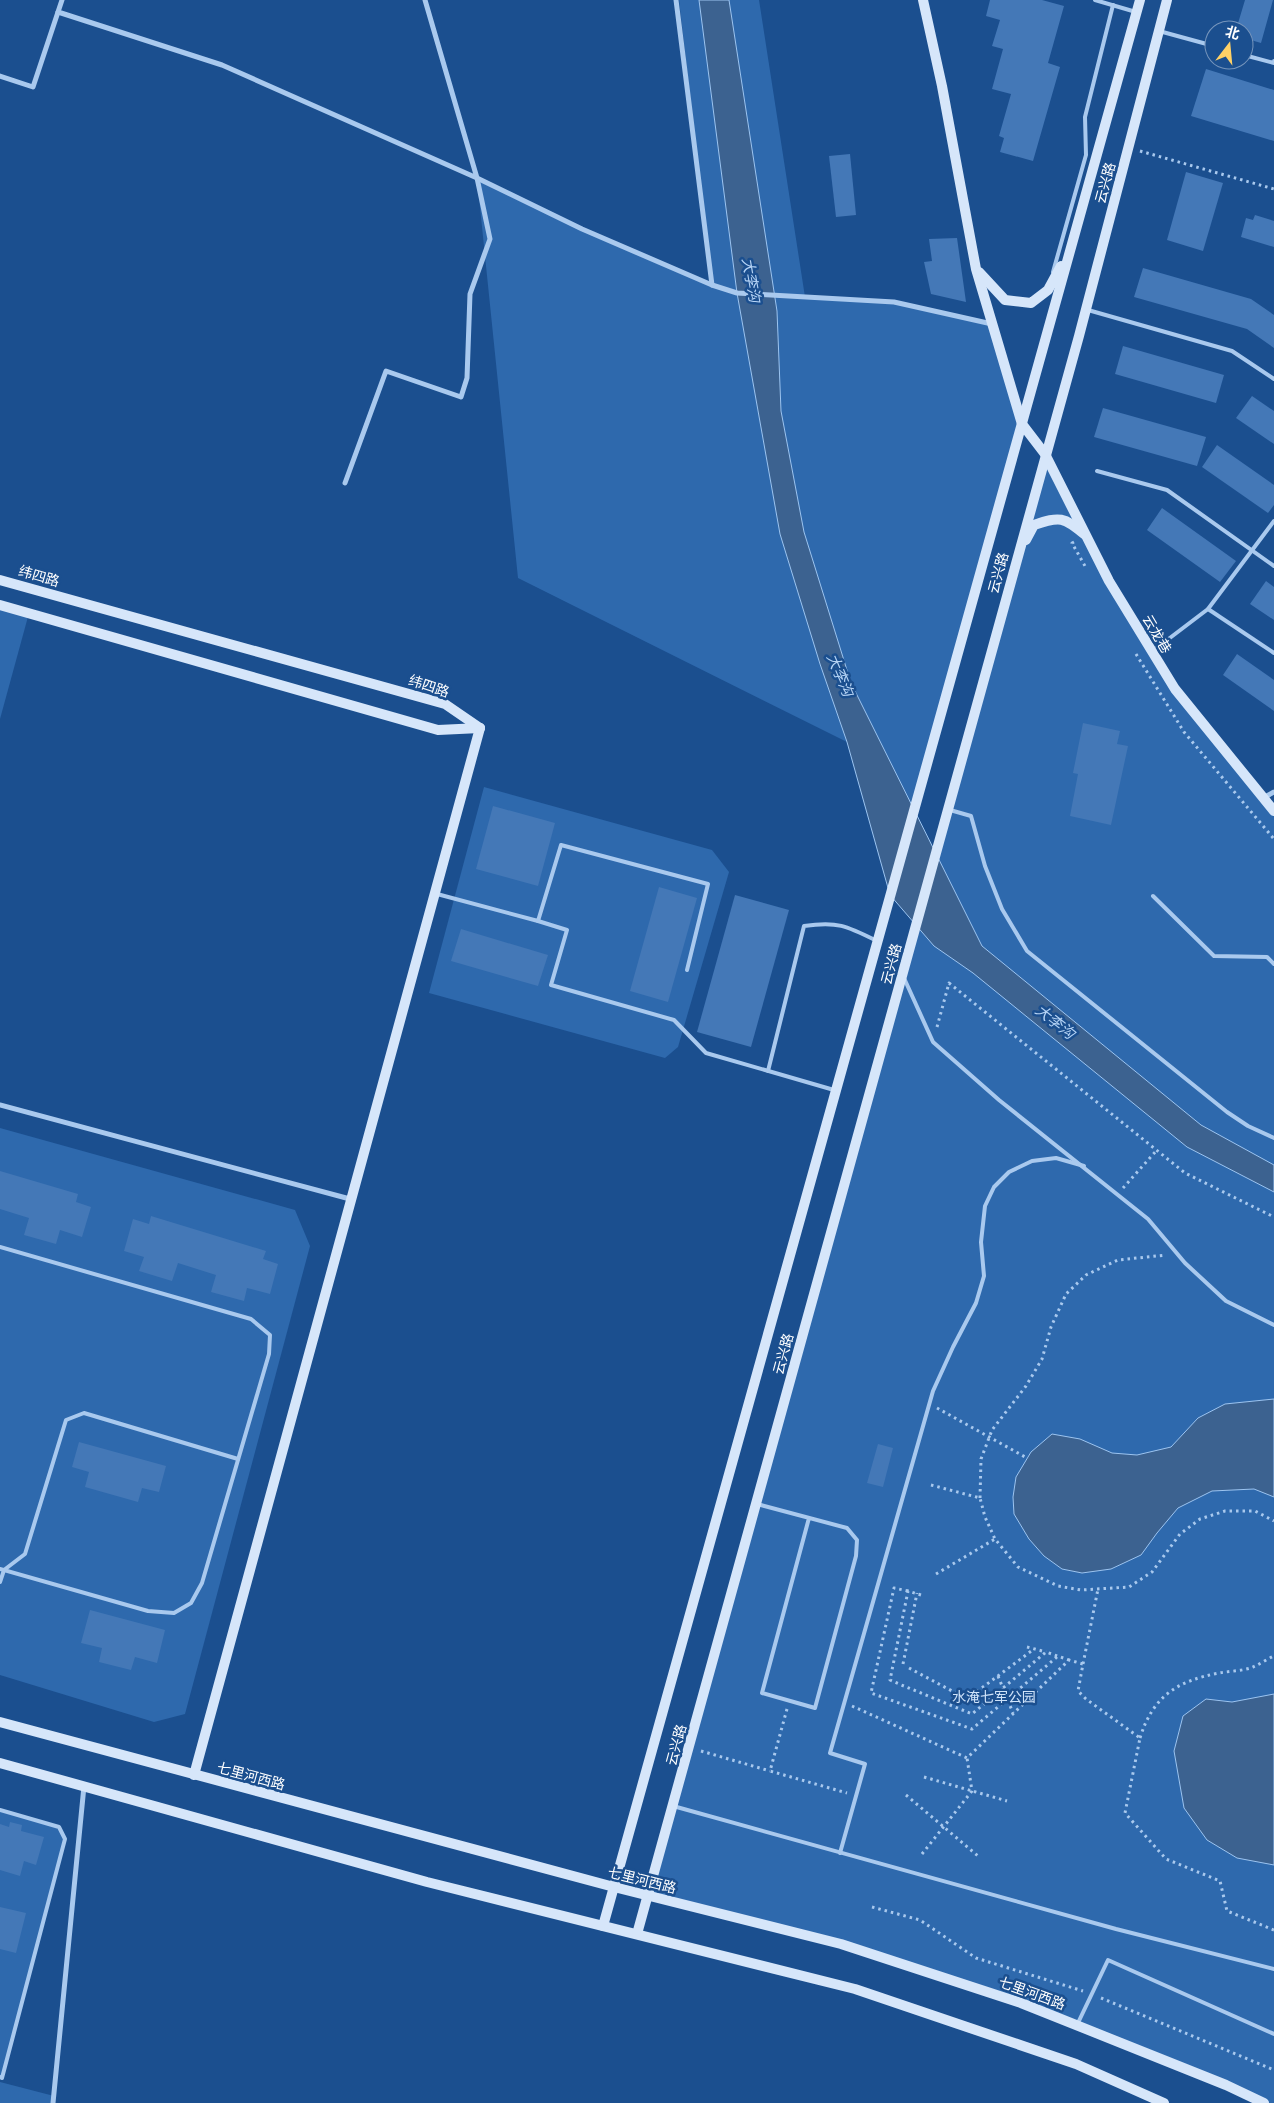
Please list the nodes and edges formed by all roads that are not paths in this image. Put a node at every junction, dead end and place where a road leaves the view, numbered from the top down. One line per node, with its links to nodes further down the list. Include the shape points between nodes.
1 (62, 0): 9 (street)
2 (425, 0): 16 (street)
3 (676, 0): 19 (street)
4 (923, 0): 18 (street)
5 (1096, 0): 8 (lane)
6 (1140, 0): 10 (street, 云兴路)
7 (1168, 0): 11 (street, 云兴路)
8 (1113, 5): 10 (lane); 20 (lane, via 1085,117 1086,155)
9 (58, 12): 15 (street, via 33,87); 16 (street, via 222,65)
10 (1136, 12): 17 (street, 云兴路)
11 (1159, 32): 12 (lane); 21 (street, 云兴路)
12 (1204, 43)
13 (1254, 56): 14 (lane)
14 (1274, 61)
15 (0, 76)
16 (477, 178): 19 (street, via 582,230); 27 (street, via 490,239 470,294 467,378 462,397 386,371)
17 (1071, 245): 20 (street); 24 (street, 云兴路)
18 (976, 269): 20 (street, via 1006,300 1031,303); 22 (street)
19 (712, 285): 22 (street, via 737,293 894,302)
20 (1048, 290)
21 (1086, 309): 23 (lane, via 1232,351); 25 (street, 云兴路)
22 (992, 324): 24 (street)
23 (1274, 378)
24 (1022, 424): 25 (street, 云龙巷); 46 (street, 云兴路)
25 (1045, 454): 29 (street, 云龙巷); 31 (street, 云兴路)
26 (1097, 471): 30 (lane, via 1167,490)
27 (345, 483)
28 (1274, 522): 30 (lane)
29 (1087, 536): 31 (street, via 1068,520 1050,520 1034,525); 36 (street, 云龙巷, via 1109,581)
30 (1252, 551): 32 (lane); 35 (lane)
31 (1017, 556): 41 (street, 云兴路)
32 (1274, 566)
33 (0, 580): 38 (street, 纬四路, via 445,704)
34 (0, 605): 38 (street, via 438,730)
35 (1208, 609): 36 (lane); 37 (lane)
36 (1152, 651): 40 (street, 云龙巷, via 1175,689)
37 (1274, 653)
38 (480, 728): 43 (street)
39 (1274, 792): 40 (street)
40 (1264, 798): 42 (street, 云龙巷)
41 (947, 810): 49 (street, 云兴路); 53 (lane, via 971,816 985,866 1002,909 1027,951 1227,1112)
42 (1274, 811)
43 (434, 894): 45 (lane); 55 (street)
44 (1153, 896): 47 (lane, via 1214,956 1267,957)
45 (538, 921): 48 (lane, via 561,845 708,884); 50 (lane, via 567,930 551,985 674,1020 706,1054)
46 (877, 941): 50 (lane, via 851,928 827,923 804,926); 51 (street, 云兴路)
47 (1274, 964)
48 (687, 970)
49 (902, 974): 54 (lane, via 933,1042 999,1100); 59 (street, 云兴路)
50 (768, 1072): 51 (lane)
51 (836, 1091): 70 (street, 云兴路)
52 (0, 1105): 55 (street)
53 (1274, 1138)
54 (1084, 1166): 57 (lane, via 1148,1219 1178,1255 1226,1301); 69 (lane, via 1056,1158 1032,1161 1009,1172 994,1187 985,1206 981,1242 984,1276 976,1302 953,1346 930,1404 830,1753 865,1764)
55 (350, 1200): 65 (street)
56 (0, 1248): 58 (lane, via 250,1319 270,1335 269,1354)
57 (1274, 1325)
58 (238, 1459): 61 (lane, via 84,1413 66,1420 25,1554); 61 (lane, via 202,1583 191,1603 174,1613 148,1611)
59 (756, 1504): 60 (lane); 67 (street, 云兴路)
60 (809, 1518): 60 (lane, via 846,1528 857,1540 856,1556 815,1708 762,1693)
61 (2, 1569): 62 (lane)
62 (0, 1582)
63 (0, 1722): 65 (street, 七里河西路)
64 (0, 1762): 66 (street)
65 (194, 1775): 70 (street, 七里河西路)
66 (84, 1786): 72 (street, via 427,1882); 78 (street)
67 (673, 1806): 69 (lane); 71 (street, 云兴路)
68 (0, 1810): 77 (lane, via 59,1828 65,1839)
69 (840, 1852): 74 (lane, via 1116,1929)
70 (614, 1887): 71 (street, 七里河西路); 72 (street, 云兴路)
71 (649, 1896): 73 (street, 云兴路); 75 (street, 七里河西路, via 841,1944 1021,2003)
72 (604, 1926): 73 (street)
73 (638, 1934): 79 (street, via 855,1989 1076,2064)
74 (1274, 1969)
75 (1077, 2025): 76 (lane, via 1108,1960); 80 (street, 七里河西路)
76 (1274, 2034)
77 (0, 2077)
78 (53, 2103)
79 (1164, 2103)
80 (1264, 2103)

